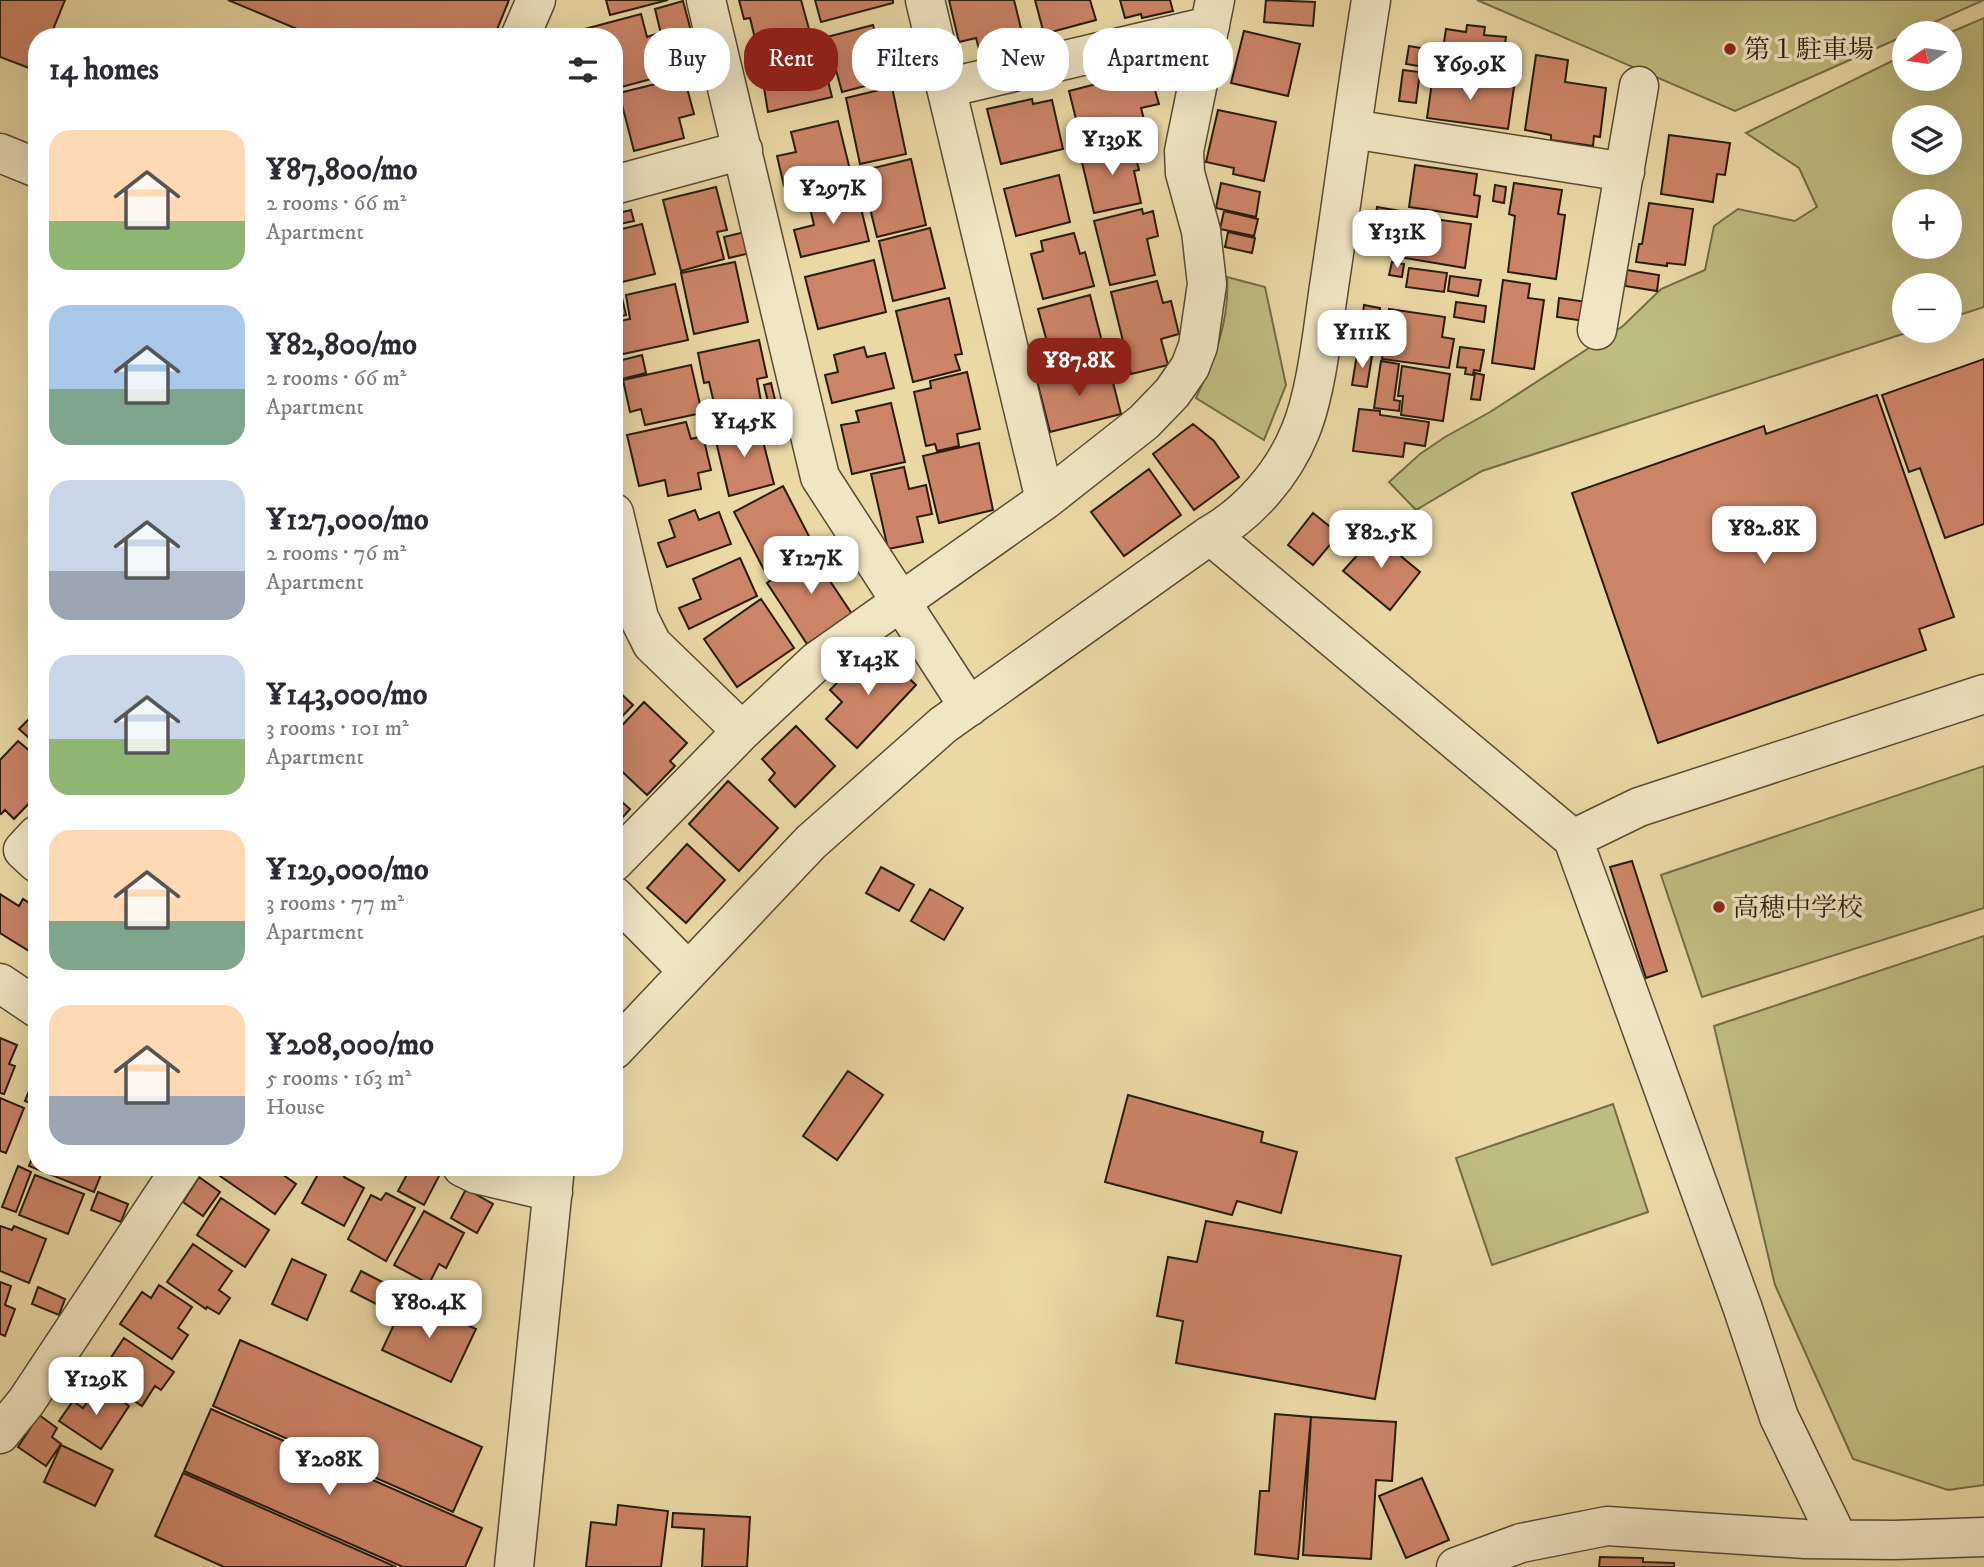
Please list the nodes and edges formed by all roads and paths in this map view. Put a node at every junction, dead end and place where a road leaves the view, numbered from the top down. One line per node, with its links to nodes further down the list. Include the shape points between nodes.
1 (536, 0): 6 (street)
2 (706, 0): 12 (street)
3 (925, 0): 7 (street)
4 (1371, 0): 11 (street)
5 (1212, 13): 8 (street); 18 (street, via 1184,151 1207,284 1198,346 1172,393 1144,422)
6 (524, 28)
7 (932, 28)
8 (963, 83)
9 (1639, 86): 15 (street)
10 (947, 91): 18 (street)
11 (1352, 129): 15 (street); 19 (street, via 1323,329 1301,431 1262,492 1229,524)
12 (743, 150): 16 (street); 21 (street, via 820,477)
13 (0, 153): 14 (street)
14 (28, 164)
15 (1625, 172): 17 (street)
16 (623, 183)
17 (1597, 330)
18 (1045, 500): 21 (street)
19 (1210, 535): 23 (street); 25 (street)
20 (623, 551): 24 (street, via 639,618 652,644)
21 (903, 603): 23 (street); 24 (street, via 817,661)
22 (1984, 694): 25 (street, via 1639,807)
23 (969, 707): 28 (street, via 811,842)
24 (742, 732): 26 (street)
25 (1573, 839): 37 (street, via 1779,1417)
26 (623, 853)
27 (623, 905): 28 (street)
28 (688, 971): 31 (street)
29 (0, 983): 30 (street)
30 (28, 1002)
31 (623, 1040)
32 (176, 1176): 35 (street)
33 (483, 1176): 34 (street)
34 (554, 1180): 38 (street)
35 (0, 1434)
36 (1984, 1537): 37 (street)
37 (1838, 1539): 39 (street, via 1607,1526 1521,1543)
38 (514, 1567)
39 (1456, 1567)

